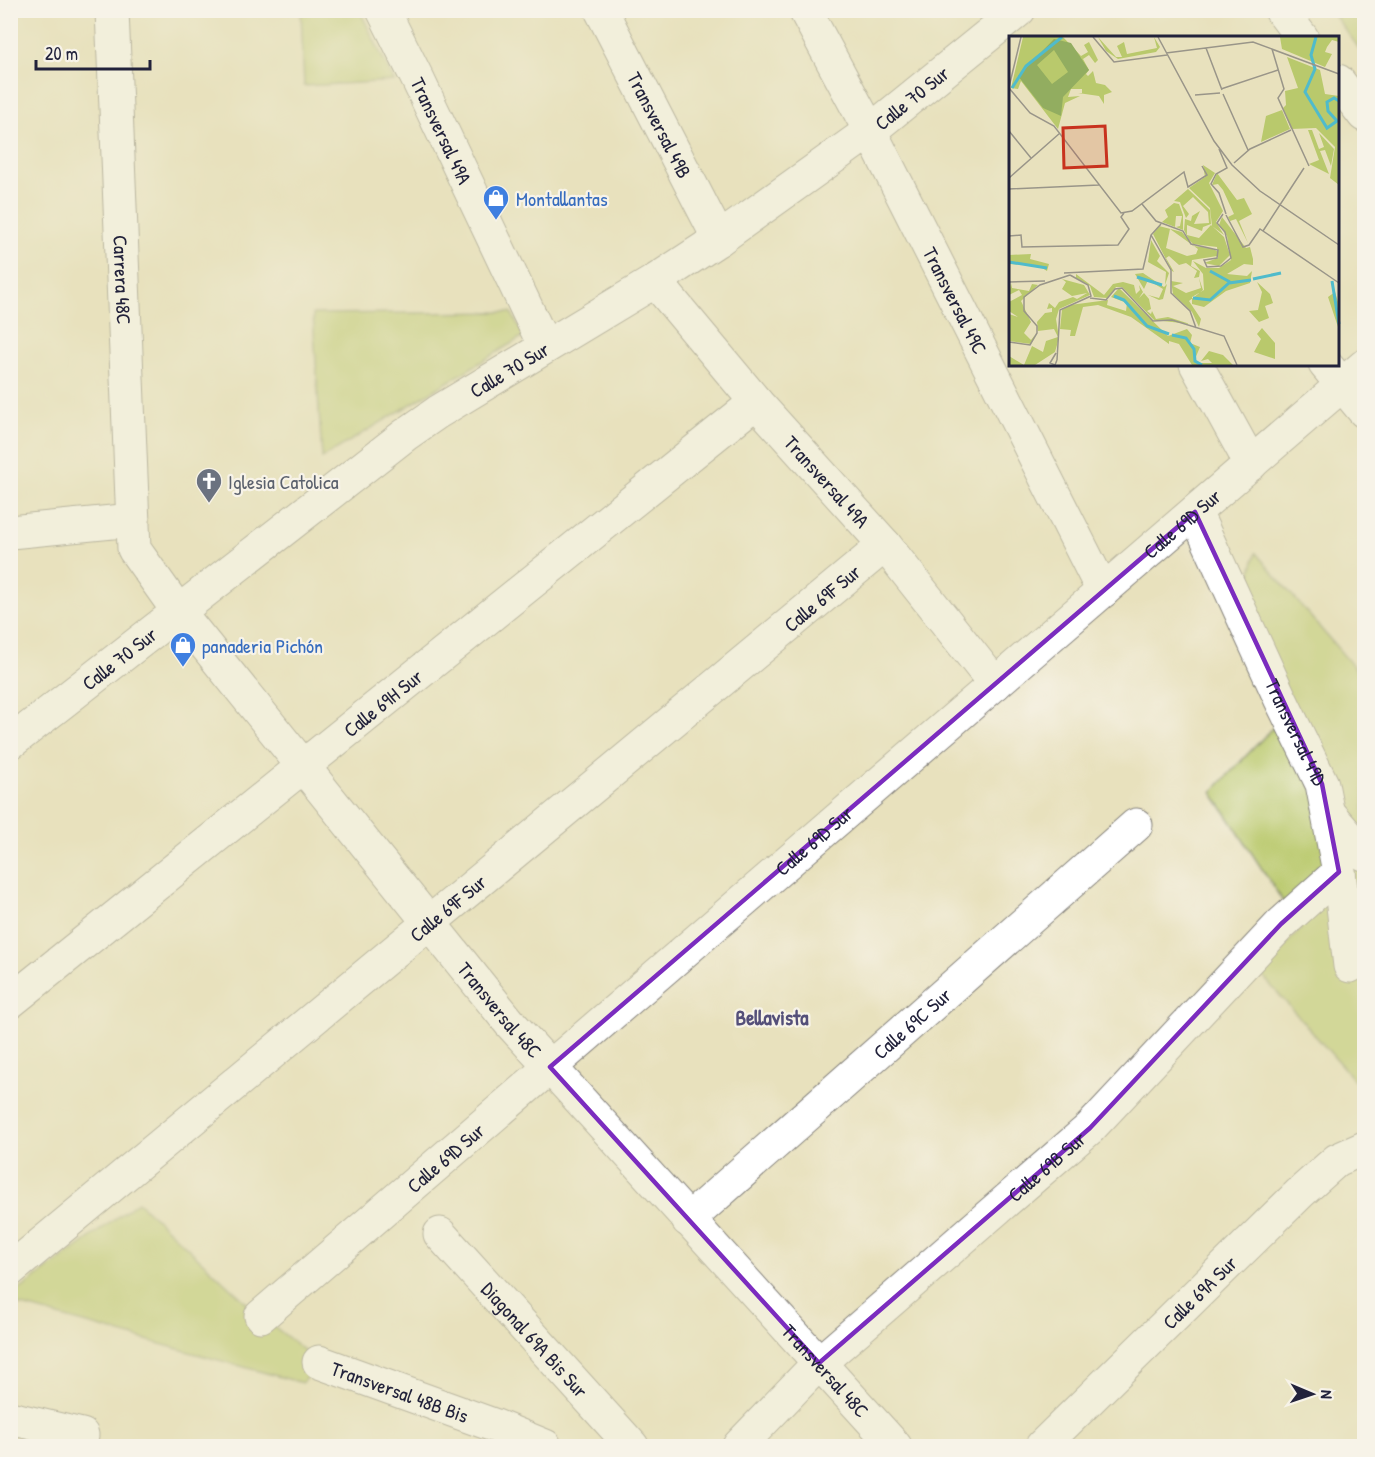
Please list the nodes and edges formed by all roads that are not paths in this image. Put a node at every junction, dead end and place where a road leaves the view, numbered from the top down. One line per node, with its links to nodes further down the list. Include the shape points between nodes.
1 (112, 10): 21 (street, Carrera 48C)
2 (383, 10): 13 (street, Transversal 49A)
3 (601, 10): 11 (street, Transversal 49B)
4 (805, 10): 10 (street, Transversal 49C)
5 (1281, 10): 7 (street)
6 (1014, 19): 10 (street, Calle 70 Sur)
7 (1300, 36)
8 (1339, 82): 9 (street)
9 (1365, 115)
10 (870, 131): 11 (street, Calle 70 Sur); 23 (street, Transversal 49C)
11 (719, 239): 12 (street, Calle 70 Sur)
12 (655, 280): 13 (street, Calle 70 Sur); 16 (street, Transversal 49A)
13 (545, 347): 24 (street, Calle 70 Sur, via 405,435)
14 (1197, 366): 18 (street)
15 (1344, 372): 17 (street); 18 (street, Calle 69D Sur)
16 (756, 402): 22 (street, Transversal 49A); 27 (street, Calle 69H Sur)
17 (1365, 411)
18 (1251, 464): 19 (street, Calle 69D Sur)
19 (1195, 512): 23 (street, Calle 69D Sur); 29 (street, Transversal 49D, via 1322,784 1328,813)
20 (10, 532): 21 (street)
21 (133, 534): 24 (street, Transversal 48C)
22 (885, 545): 25 (street, Transversal 49A); 30 (street, Calle 69F Sur)
23 (1103, 591): 25 (street, Calle 69D Sur)
24 (178, 611): 26 (street, Calle 70 Sur); 27 (street, Transversal 48C)
25 (995, 684): 33 (street, Calle 69D Sur)
26 (10, 743)
27 (303, 767): 30 (street, Transversal 48C); 32 (street, Calle 69H Sur)
28 (1136, 825): 35 (street, Calle 69C Sur)
29 (1352, 863): 31 (street, Transversal 49D); 40 (street, Calle 69B Sur, via 1281,924 1090,1128)
30 (429, 923): 33 (street, Transversal 48C); 37 (street, Calle 69F Sur)
31 (1350, 966)
32 (10, 1002)
33 (549, 1067): 35 (street, Transversal 48C); 38 (street, Calle 69D Sur)
34 (1365, 1148): 47 (street, Calle 69A Sur, via 1337,1160 1300,1193)
35 (688, 1220): 40 (street, Transversal 48C)
36 (440, 1234): 44 (street, Diagonal 69A Bis Sur)
37 (10, 1270)
38 (261, 1316)
39 (319, 1362): 43 (street, Transversal 48B Bis)
40 (819, 1364): 45 (street, Calle 69B Sur); 46 (street, Transversal 48C)
41 (10, 1418): 42 (street)
42 (80, 1441)
43 (546, 1446)
44 (632, 1446)
45 (739, 1446)
46 (895, 1446)
47 (1042, 1446)

